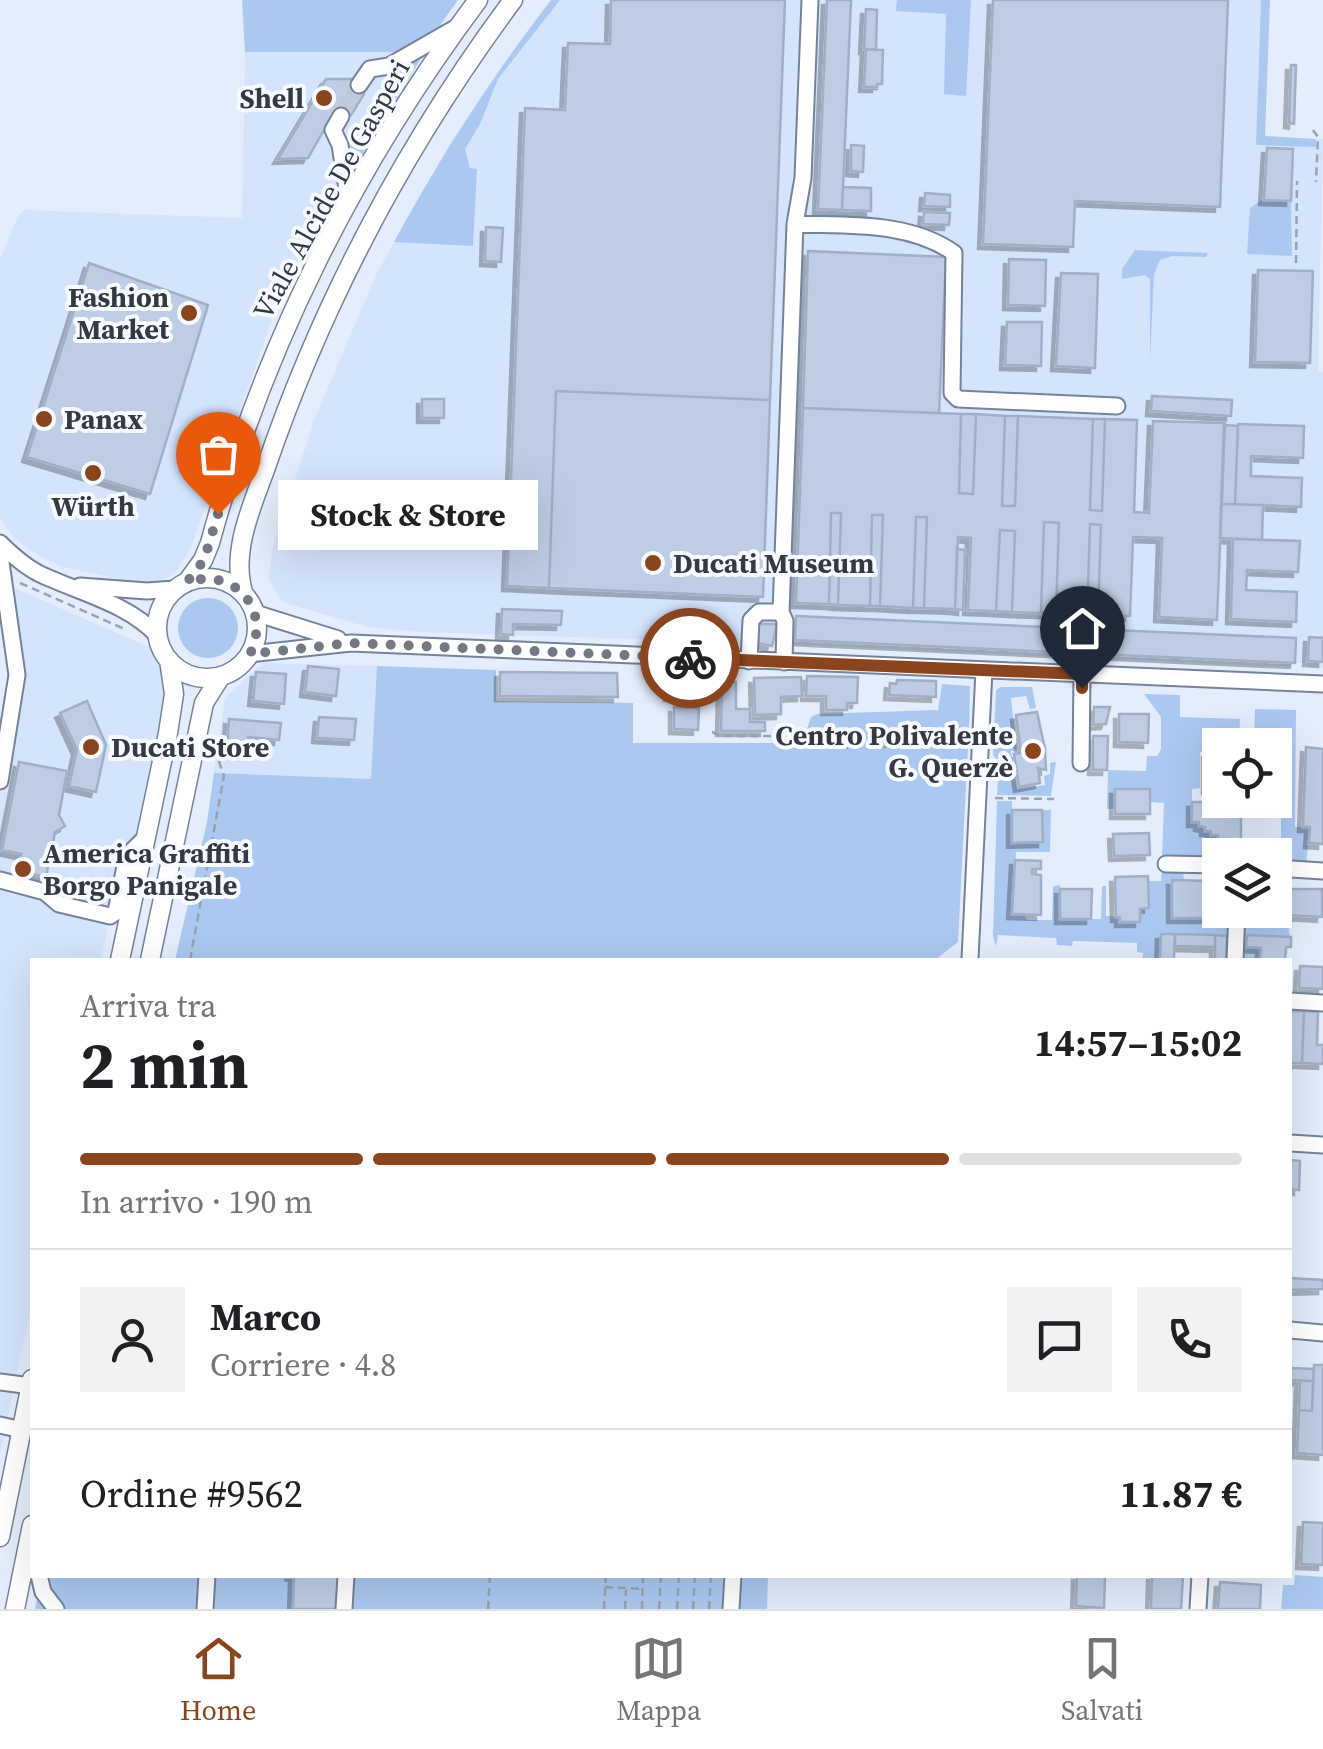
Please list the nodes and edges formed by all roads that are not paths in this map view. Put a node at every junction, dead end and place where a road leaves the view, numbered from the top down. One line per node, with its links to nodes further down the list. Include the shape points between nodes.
1 (478, 0): 4 (main road, Viale Alcide De Gasperi)
2 (513, 0): 14 (main road, Viale Alcide De Gasperi, via 404,162 334,295 283,416 248,524 238,566)
3 (810, 0): 8 (street)
4 (458, 27): 5 (street, via 389,66 370,69); 7 (main road, Viale Alcide De Gasperi)
5 (358, 85)
6 (342, 116): 7 (street, via 333,130)
7 (349, 201): 12 (main road, Viale Alcide De Gasperi, via 281,334 204,560)
8 (795, 224): 9 (street, via 887,228 954,253 952,393 958,399); 15 (street)
9 (1117, 406)
10 (0, 543): 13 (street, via 38,573)
11 (0, 555): 28 (street, via 17,675)
12 (181, 585): 13 (street, via 147,591); 14 (main road, via 216,578); 17 (main road, via 162,608)
13 (74, 586): 17 (street)
14 (242, 592): 16 (main road)
15 (781, 612): 21 (street, via 758,612 751,620); 22 (street)
16 (255, 613): 18 (street); 19 (main road)
17 (158, 636): 20 (main road)
18 (351, 643): 19 (street); 21 (street)
19 (250, 654): 25 (main road)
20 (169, 659): 25 (main road, via 192,675); 29 (main road, via 174,694)
21 (749, 661): 22 (street)
22 (784, 662): 23 (street)
23 (984, 670): 24 (street); 38 (street)
24 (1082, 674): 26 (street); 27 (street)
25 (221, 676): 37 (main road, via 204,703)
26 (1323, 684)
27 (1081, 764)
28 (0, 781)
29 (146, 837): 34 (street, via 128,856 114,914 59,904 45,892); 36 (main road)
30 (1166, 864): 31 (street)
31 (1202, 865)
32 (1292, 869): 33 (street)
33 (1323, 871)
34 (0, 880)
35 (1236, 928): 39 (street)
36 (120, 958)
37 (150, 958)
38 (971, 958)
39 (1235, 958)
40 (1292, 1001): 41 (street)
41 (1323, 1003)
42 (1292, 1143): 43 (street)
43 (1323, 1145)
44 (1292, 1330): 45 (street)
45 (1323, 1332)
46 (0, 1382): 47 (street)
47 (30, 1382)
48 (30, 1392): 50 (main road)
49 (0, 1424): 50 (street)
50 (22, 1430): 51 (main road)
51 (0, 1537)
52 (30, 1543): 58 (main road)
53 (40, 1578): 59 (street)
54 (207, 1578): 60 (street)
55 (346, 1578): 61 (street)
56 (733, 1578): 62 (street)
57 (1200, 1578): 63 (street)
58 (15, 1609)
59 (56, 1609)
60 (205, 1609)
61 (344, 1609)
62 (731, 1609)
63 (1198, 1609)

